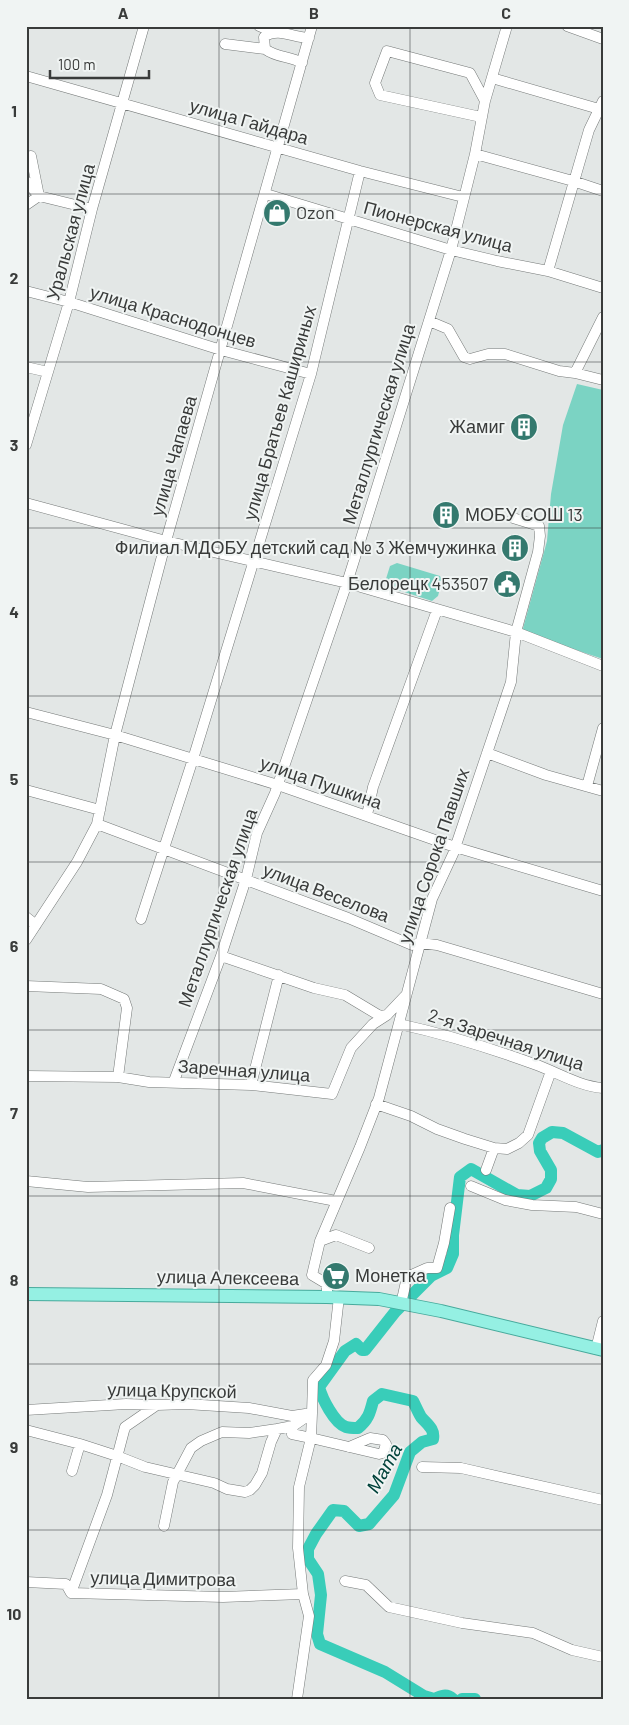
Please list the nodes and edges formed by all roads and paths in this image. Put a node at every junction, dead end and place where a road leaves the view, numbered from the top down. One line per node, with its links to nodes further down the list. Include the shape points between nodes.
1 (144, 26): 15 (street, Уральская улица)
2 (259, 26): 6 (street)
3 (312, 26): 7 (street, улица Чапаева)
4 (507, 26): 13 (street, Металлургическая улица)
5 (567, 26): 8 (street)
6 (273, 32): 7 (street); 10 (street, via 264,37)
7 (309, 38): 11 (street, улица Чапаева)
8 (603, 39)
9 (225, 44): 10 (street)
10 (265, 49): 11 (street, via 273,55 292,58)
11 (302, 64): 18 (street, улица Чапаева)
12 (26, 76): 15 (street, улица Гайдара)
13 (492, 78): 14 (street, Металлургическая улица); 16 (street)
14 (484, 101): 17 (street, Металлургическая улица); 17 (street, via 470,73 387,51 375,83 380,95)
15 (123, 104): 18 (street, улица Гайдара); 29 (street, Уральская улица)
16 (601, 105): 23 (street, via 589,130)
17 (481, 117): 19 (street, Металлургическая улица)
18 (278, 148): 21 (street, улица Гайдара); 25 (street, улица Чапаева)
19 (475, 154): 23 (street); 27 (street, Металлургическая улица)
20 (31, 156): 26 (street)
21 (360, 171): 27 (street, улица Гайдара); 30 (street, улица Братьев Кашириных)
22 (26, 181): 26 (street)
23 (573, 181): 24 (street); 32 (street)
24 (603, 191)
25 (266, 194): 30 (street, Пионерская улица); 38 (street, улица Чапаева)
26 (39, 196): 28 (street); 29 (street)
27 (463, 196): 31 (street, Металлургическая улица)
28 (26, 205)
29 (92, 209): 35 (street, Уральская улица)
30 (349, 220): 31 (street, Пионерская улица); 42 (street, улица Братьев Кашириных)
31 (451, 250): 32 (street, Пионерская улица); 37 (street, Металлургическая улица)
32 (548, 271): 33 (street, Пионерская улица)
33 (603, 288)
34 (26, 291): 35 (street, улица Краснодонцев)
35 (69, 302): 38 (street, улица Краснодонцев); 40 (street, Уральская улица)
36 (603, 317): 41 (street)
37 (429, 321): 41 (street, via 448,330 464,356 470,359 504,354); 50 (street, Металлургическая улица)
38 (221, 350): 42 (street, улица Краснодонцев); 48 (street, улица Чапаева)
39 (26, 367): 40 (street)
40 (48, 372): 44 (street, Уральская улица)
41 (575, 373): 43 (street)
42 (311, 374): 49 (street, улица Братьев Кашириных)
43 (603, 380)
44 (28, 433): 45 (street, Уральская улица)
45 (26, 444)
46 (26, 503): 48 (street)
47 (513, 518): 52 (street, улица Сорока Павших, via 539,526 540,536)
48 (166, 541): 49 (street); 56 (street, улица Чапаева)
49 (255, 562): 50 (street); 58 (street, улица Братьев Кашириных)
50 (347, 583): 51 (street); 59 (street, Металлургическая улица)
51 (437, 610): 52 (street); 64 (street, via 373,787)
52 (516, 632): 53 (street); 57 (street, улица Сорока Павших, via 512,682)
53 (603, 666)
54 (26, 712): 56 (street, улица Пушкина)
55 (603, 728): 60 (street)
56 (115, 736): 58 (street, улица Пушкина); 63 (street, улица Чапаева)
57 (487, 753): 60 (street); 66 (street, улица Сорока Павших)
58 (194, 759): 59 (street, улица Пушкина); 67 (street, улица Братьев Кашириных)
59 (278, 785): 64 (street, улица Пушкина); 68 (street, Металлургическая улица, via 257,833)
60 (587, 786): 62 (street)
61 (26, 790): 63 (street)
62 (603, 791)
63 (100, 810): 65 (street, улица Чапаева)
64 (367, 815): 66 (street, улица Пушкина)
65 (97, 824): 67 (street, улица Веселова); 72 (street, улица Чапаева, via 77,862)
66 (455, 847): 69 (street, улица Пушкина); 74 (street, улица Сорока Павших, via 432,900)
67 (165, 848): 68 (street, улица Веселова); 71 (street, улица Братьев Кашириных)
68 (246, 879): 74 (street, улица Веселова, via 412,945); 75 (street, Металлургическая улица)
69 (603, 892)
70 (26, 917): 72 (street)
71 (141, 919)
72 (36, 925): 73 (street, улица Чапаева)
73 (26, 940)
74 (420, 943): 78 (street, улица Сорока Павших); 79 (street, улица Веселова, via 437,945)
75 (221, 956): 76 (street); 85 (street, Металлургическая улица)
76 (279, 975): 80 (street, via 345,995 380,1016); 86 (street)
77 (26, 986): 84 (street, via 101,989 124,999 127,1008)
78 (406, 994): 80 (street, Заречная улица); 81 (street, улица Сорока Павших)
79 (603, 994)
80 (387, 1015): 86 (street, Заречная улица, via 373,1024 351,1048 332,1094)
81 (399, 1024): 82 (street, 2-я Заречная улица, via 497,1051); 88 (street, улица Сорока Павших)
82 (551, 1071): 87 (street, 2-я Заречная улица); 89 (street, via 528,1135 506,1149)
83 (26, 1076): 84 (street, Заречная улица)
84 (118, 1077): 85 (street, Заречная улица, via 149,1082)
85 (174, 1081): 86 (street, Заречная улица)
86 (251, 1085)
87 (603, 1088)
88 (376, 1104): 89 (street); 93 (street, улица Сорока Павших)
89 (494, 1148): 90 (street)
90 (486, 1170)
91 (26, 1182): 93 (street, via 88,1187 242,1183)
92 (471, 1186): 95 (street, via 505,1200 576,1207)
93 (336, 1201): 96 (street, улица Сорока Павших)
94 (450, 1208): 100 (street, via 437,1268 427,1268 406,1277)
95 (603, 1214)
96 (320, 1241): 97 (street, via 336,1235); 99 (street, улица Сорока Павших, via 312,1276 326,1284)
97 (369, 1248)
98 (26, 1294): 99 (main road, улица Алексеева)
99 (333, 1297): 100 (main road, улица Алексеева, via 379,1299); 105 (street, via 334,1341 326,1365 313,1380)
100 (403, 1304): 102 (main road, улица Алексеева)
101 (603, 1320): 102 (street)
102 (599, 1349)
103 (157, 1405): 104 (street, улица Крупской); 105 (street, улица Крупской, via 249,1408 292,1416); 112 (street, via 125,1427)
104 (26, 1410)
105 (312, 1413): 106 (street); 109 (street)
106 (293, 1426): 107 (street); 109 (street, via 292,1434)
107 (277, 1429): 115 (street, via 222,1432 201,1440 191,1448); 115 (street, via 262,1473 250,1490 227,1489)
108 (26, 1430): 110 (street)
109 (311, 1438): 111 (street); 121 (street, via 299,1487 298,1548)
110 (80, 1444): 112 (street); 114 (street)
111 (349, 1447)
112 (118, 1456): 115 (street); 120 (street)
113 (422, 1467): 116 (street, via 461,1468)
114 (72, 1471)
115 (177, 1474): 117 (street)
116 (603, 1500)
117 (164, 1526)
118 (345, 1581): 122 (street, via 366,1585 389,1607 462,1623 533,1633 572,1650)
119 (26, 1582): 120 (street, улица Димитрова, via 66,1584)
120 (71, 1593): 121 (street, улица Димитрова, via 223,1597)
121 (303, 1594): 123 (street, via 309,1616)
122 (603, 1657)
123 (297, 1699)

